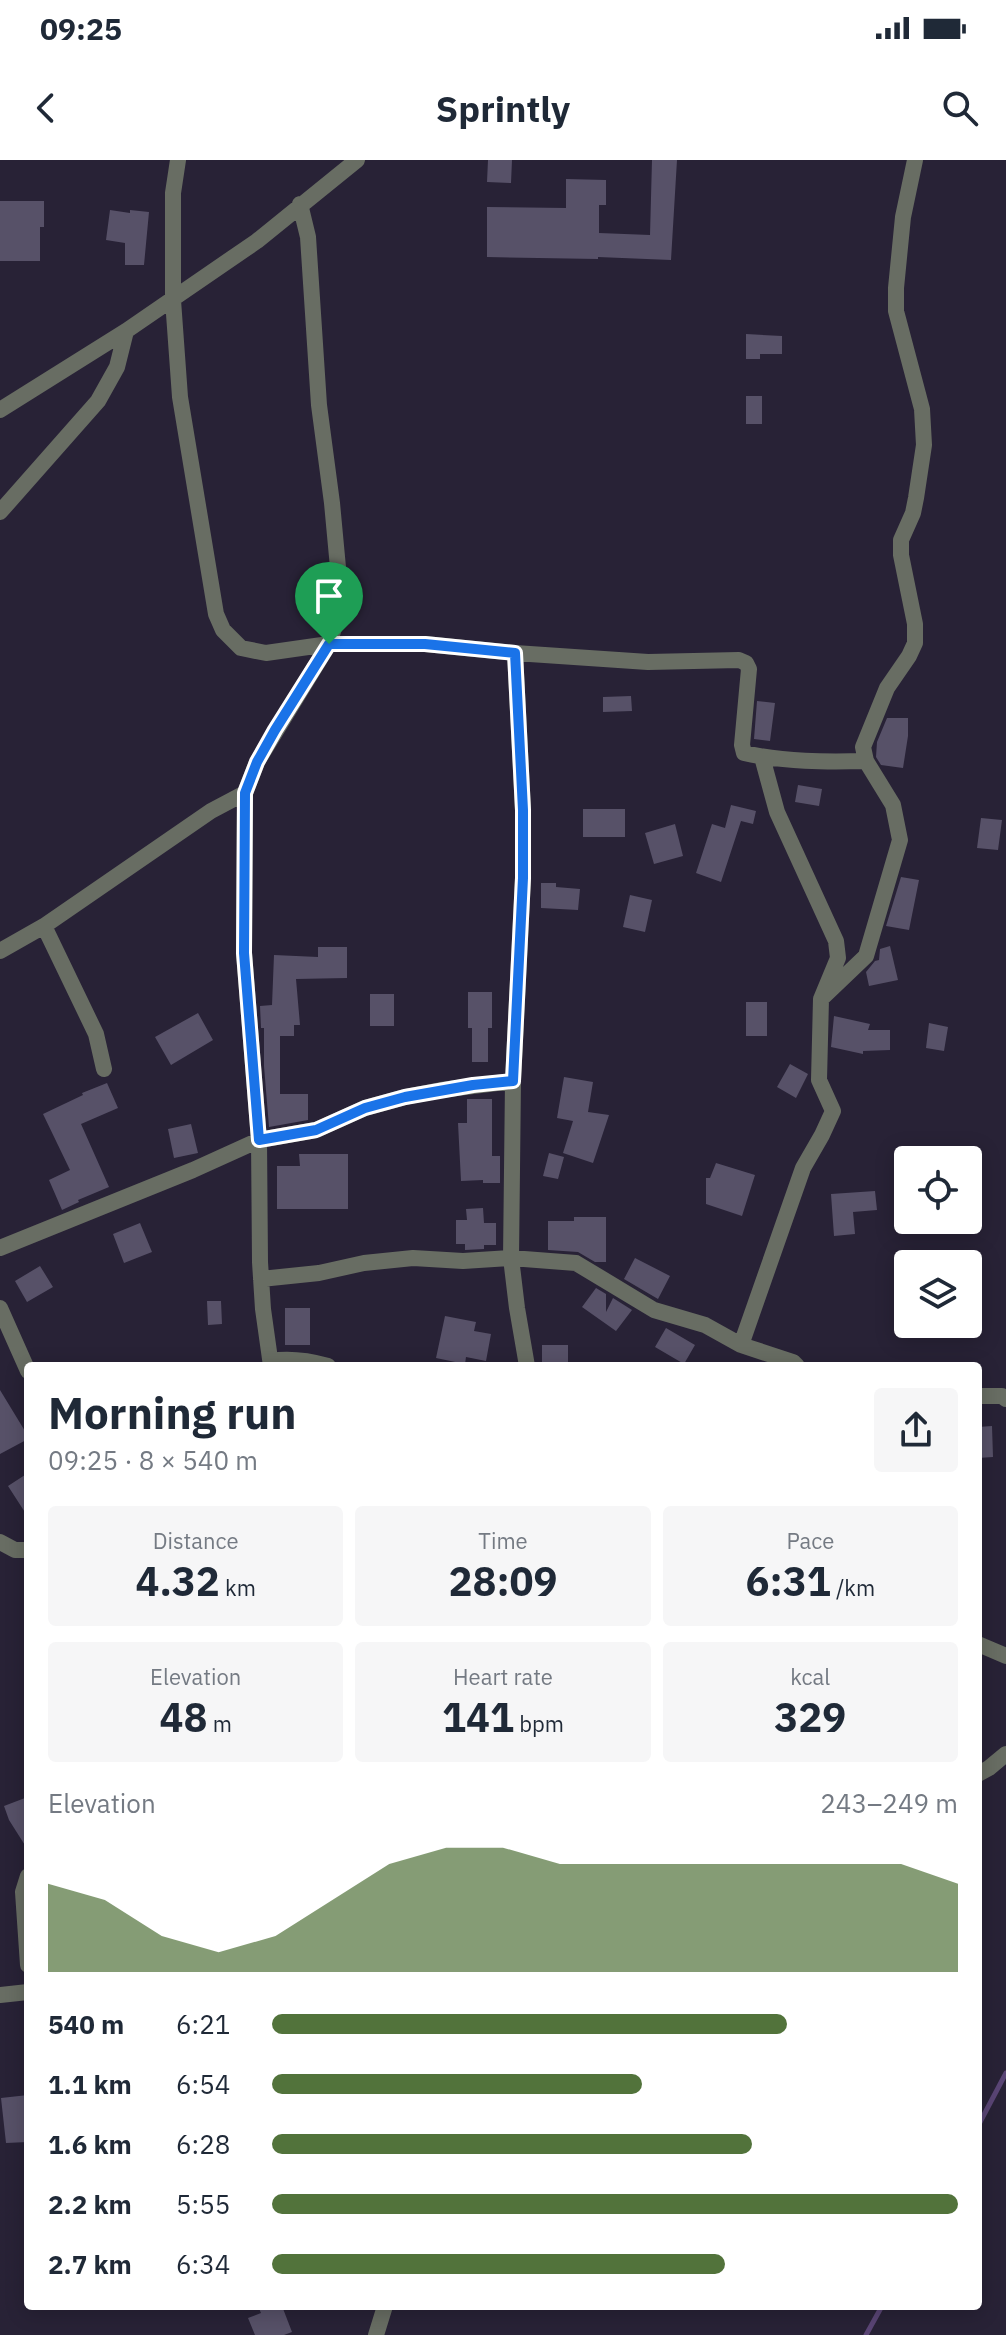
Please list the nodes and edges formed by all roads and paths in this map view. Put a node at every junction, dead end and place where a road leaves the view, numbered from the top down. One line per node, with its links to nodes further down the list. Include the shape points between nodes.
1 (178, 160): 5 (street)
2 (357, 160): 4 (street)
3 (915, 160): 12 (street, via 903,217 896,311 922,409 924,445 916,498 901,540 915,643 887,688 864,741)
4 (300, 204): 5 (street); 9 (street, via 308,237 319,405 340,589)
5 (173, 300): 6 (street); 9 (street, via 180,397 223,630 241,648 266,653)
6 (126, 331): 7 (street); 8 (street, via 117,367 98,401)
7 (0, 410)
8 (0, 512)
9 (329, 644): 10 (street, via 425,644); 13 (street, via 275,730)
10 (515, 653): 11 (street, via 648,662 742,660 749,669 742,745 744,753); 18 (street, via 523,878)
11 (762, 757): 12 (street); 16 (street, via 777,812 836,941 838,958)
12 (866, 761): 16 (street, via 893,805 900,840 866,956)
13 (245, 793): 14 (street); 19 (street, via 244,953)
14 (44, 926): 15 (street); 17 (street, via 96,1034)
15 (0, 951)
16 (821, 999): 24 (street, via 819,1080 833,1111 803,1168)
17 (104, 1069)
18 (513, 1081): 19 (street, via 405,1097 316,1130); 21 (street)
19 (259, 1140): 20 (street); 22 (street)
20 (0, 1248)
21 (511, 1258): 22 (street, via 413,1258); 24 (street, via 576,1263 654,1310 705,1325); 29 (street)
22 (261, 1279): 26 (street)
23 (0, 1308): 25 (street)
24 (741, 1345): 30 (street)
25 (24, 1362)
26 (271, 1362)
27 (275, 1362): 28 (street)
28 (313, 1362)
29 (526, 1362)
30 (793, 1362)
31 (982, 1396): 32 (street)
32 (1006, 1399)
33 (0, 1542): 34 (street)
34 (24, 1550)
35 (982, 1646): 36 (street)
36 (1006, 1656)
37 (1006, 1754): 38 (street)
38 (982, 1772)
39 (24, 1992): 40 (street)
40 (0, 1995)
41 (384, 2310): 42 (street)
42 (376, 2335)

